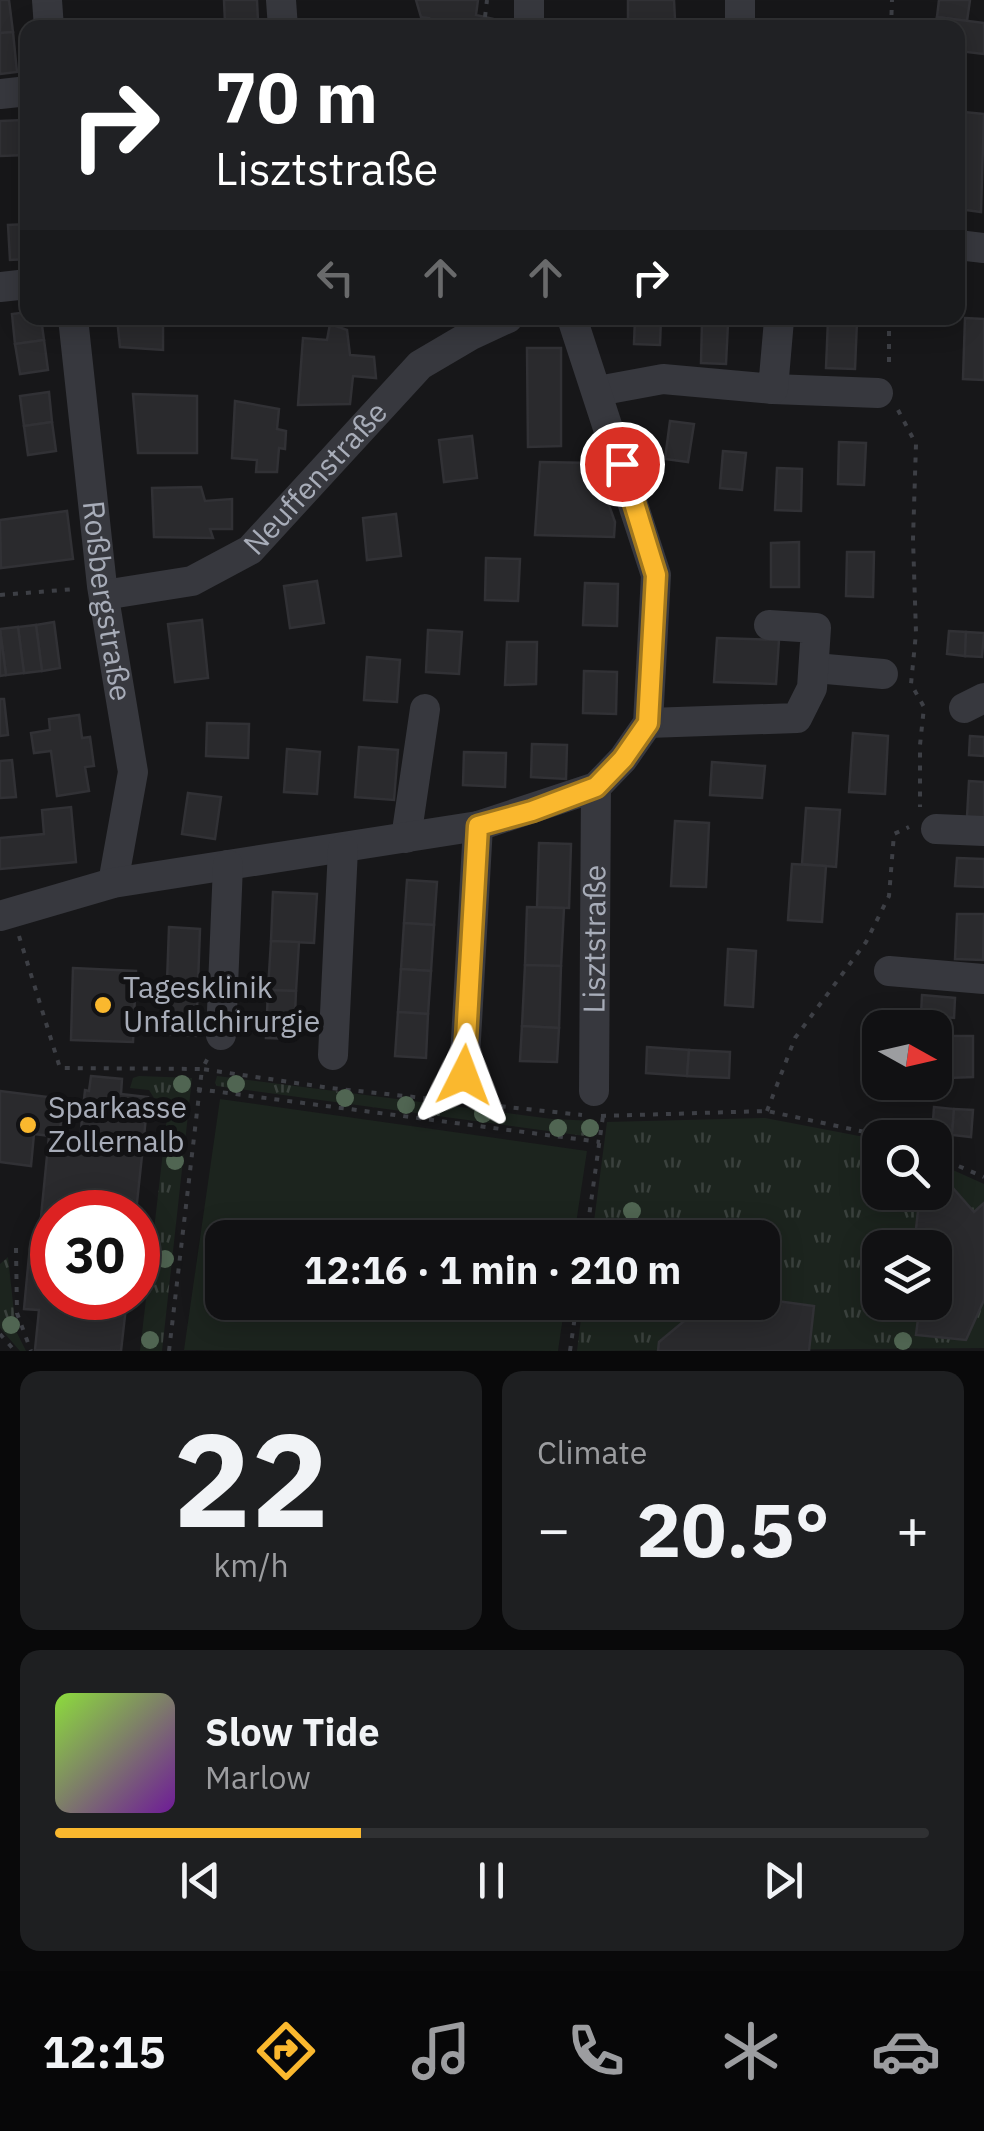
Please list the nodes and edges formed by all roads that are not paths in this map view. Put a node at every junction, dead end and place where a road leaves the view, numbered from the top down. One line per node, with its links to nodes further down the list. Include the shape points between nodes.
1 (73, 325): 8 (street, Roßbergstraße)
2 (492, 325): 8 (street, Neuffenstraße, via 420,365 250,550 192,581)
3 (574, 325): 7 (street)
4 (779, 325): 6 (street)
5 (886, 388): 6 (street)
6 (773, 389): 7 (street, via 663,379)
7 (598, 391): 13 (street, via 656,575)
8 (103, 590): 21 (street, Roßbergstraße, via 133,772)
9 (769, 625): 10 (street, via 816,628)
10 (815, 668): 11 (street); 13 (street, via 797,718)
11 (884, 674)
12 (425, 709): 18 (street)
13 (648, 723): 14 (street)
14 (596, 787): 16 (street); 28 (street, Lisztstraße)
15 (924, 820): 17 (street)
16 (478, 826): 18 (street); 27 (street)
17 (984, 831)
18 (406, 838): 19 (street)
19 (343, 849): 20 (street); 26 (street)
20 (228, 865): 21 (street); 25 (street)
21 (113, 883): 22 (street)
22 (6, 914)
23 (890, 972): 24 (street)
24 (984, 979)
25 (221, 1035)
26 (334, 1055)
27 (464, 1075)
28 (598, 1103)

